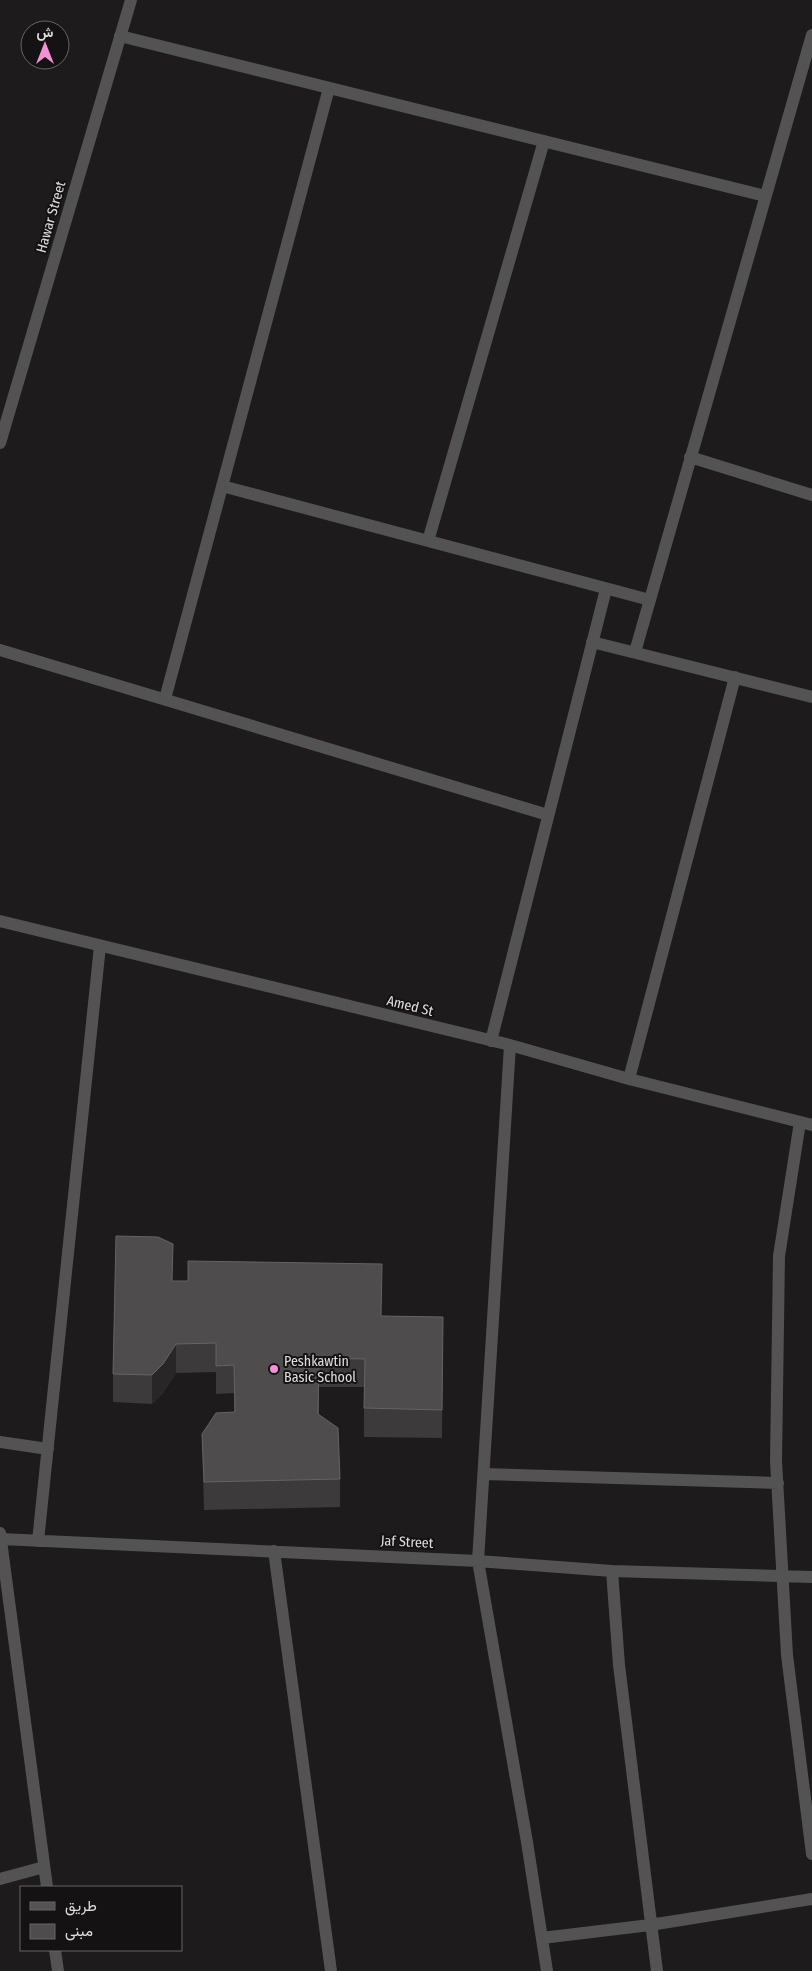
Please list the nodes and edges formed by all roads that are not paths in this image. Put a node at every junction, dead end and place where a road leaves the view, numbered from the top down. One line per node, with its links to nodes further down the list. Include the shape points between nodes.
1 (130, 0): 3 (street, Hawar Street)
2 (812, 35): 6 (street)
3 (120, 36): 4 (street); 7 (street, Hawar Street)
4 (329, 88): 5 (street); 9 (street)
5 (544, 141): 6 (street); 11 (street)
6 (765, 196): 8 (street)
7 (0, 443)
8 (690, 457): 10 (street); 13 (street)
9 (222, 486): 11 (street); 19 (street)
10 (812, 495)
11 (428, 541): 12 (street)
12 (606, 588): 13 (street); 14 (street)
13 (650, 600): 16 (street)
14 (592, 642): 16 (street); 20 (street)
15 (0, 650): 19 (street)
16 (634, 652): 17 (street)
17 (734, 677): 18 (street); 25 (street)
18 (812, 697)
19 (164, 699): 20 (street)
20 (548, 814): 23 (street)
21 (0, 921): 22 (street, Amed St)
22 (100, 946): 23 (street, Amed St); 28 (street)
23 (491, 1040): 24 (street, Amed St)
24 (510, 1045): 25 (street, Amed St); 29 (street)
25 (629, 1079): 26 (street, Amed St)
26 (806, 1124): 30 (street, via 779,1256)
27 (0, 1442): 28 (street)
28 (48, 1449): 32 (street)
29 (484, 1474): 30 (street); 34 (street)
30 (778, 1483): 36 (street)
31 (0, 1536): 32 (street, Jaf Street); 39 (street)
32 (38, 1541): 33 (street, Jaf Street)
33 (274, 1551): 34 (street, Jaf Street); 47 (street)
34 (478, 1561): 35 (street, Jaf Street); 44 (street)
35 (612, 1571): 36 (street, Jaf Street); 43 (street, via 619,1665)
36 (783, 1576): 37 (street, Jaf Street); 38 (street, via 787,1655)
37 (812, 1577)
38 (812, 1854)
39 (44, 1867): 40 (street); 41 (street)
40 (0, 1879)
41 (47, 1886)
42 (812, 1899): 43 (street)
43 (650, 1924): 44 (street); 49 (street)
44 (542, 1938): 48 (street)
45 (55, 1951): 46 (street)
46 (58, 1971)
47 (331, 1971)
48 (547, 1971)
49 (657, 1971)

